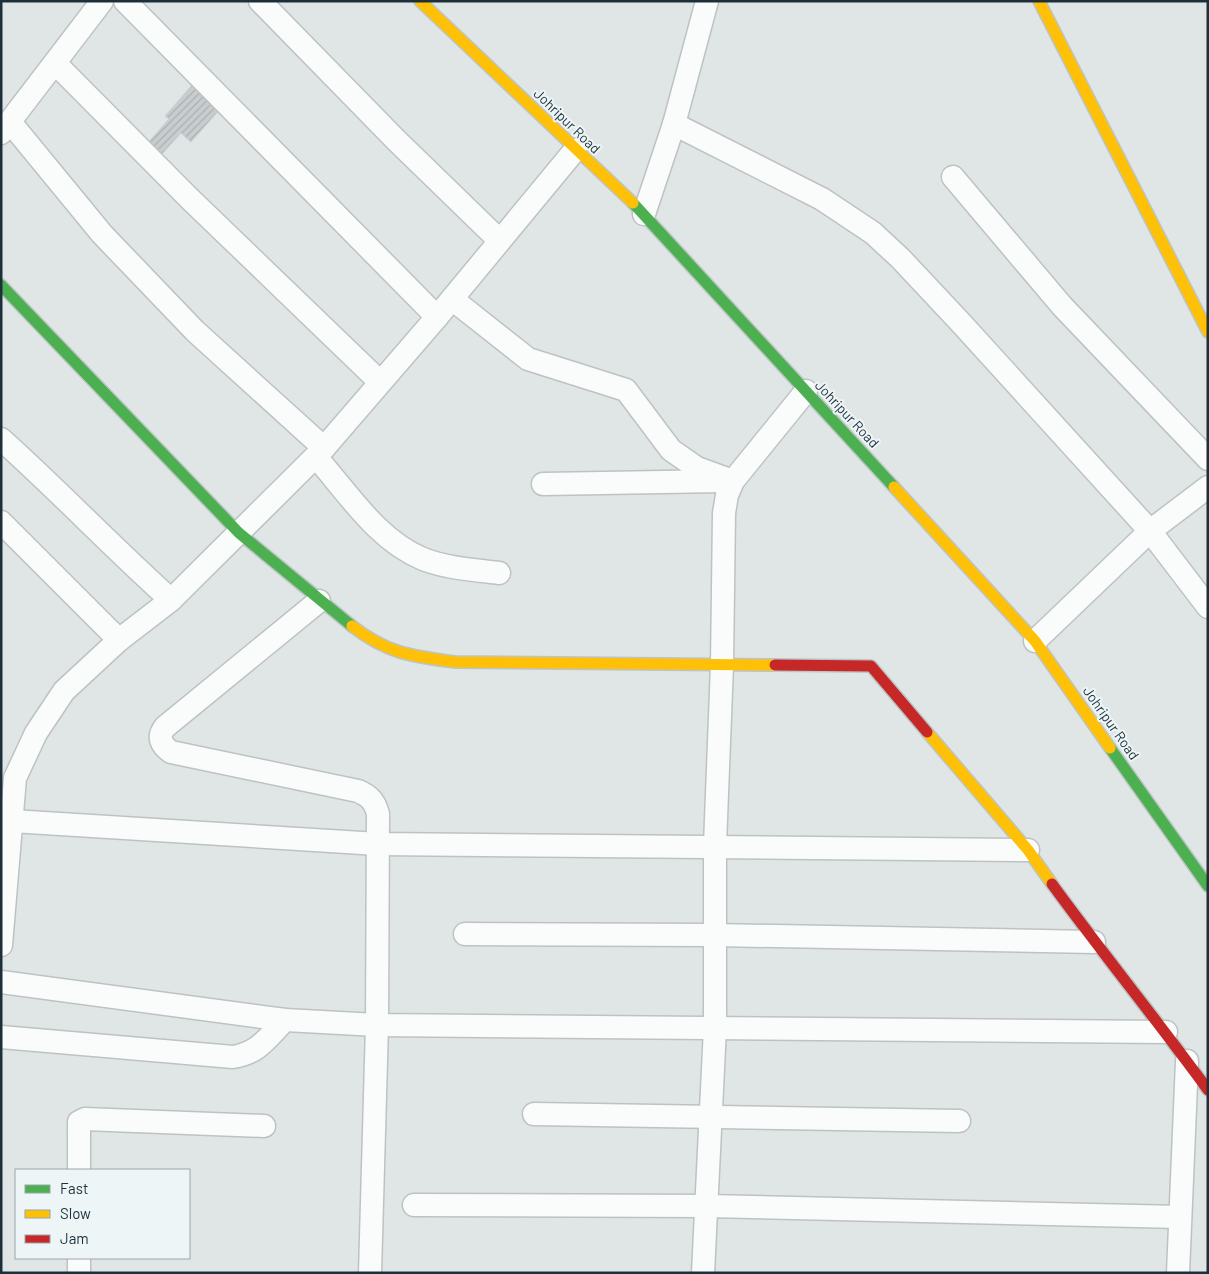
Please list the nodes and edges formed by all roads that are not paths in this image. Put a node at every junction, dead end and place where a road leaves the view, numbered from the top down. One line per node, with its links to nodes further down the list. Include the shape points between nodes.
1 (125, 1): 16 (street)
2 (260, 1): 13 (street)
3 (420, 1): 10 (street, Johripur Road)
4 (707, 1): 8 (street)
5 (1039, 1): 17 (street)
6 (92, 5): 7 (street)
7 (55, 63): 9 (street); 18 (street)
8 (674, 124): 12 (street); 27 (street, via 822,199 873,234 961,323)
9 (5, 128): 21 (street, via 195,331)
10 (575, 150): 12 (street, Johripur Road); 13 (street)
11 (953, 177): 22 (street, via 1062,306)
12 (644, 214): 19 (street, Johripur Road)
13 (499, 240): 15 (street)
14 (1, 286): 28 (street)
15 (452, 299): 16 (street); 23 (street, via 528,359 626,390 672,450 697,468)
16 (437, 317): 18 (street)
17 (1208, 332)
18 (380, 382): 21 (street)
19 (806, 392): 23 (street); 34 (street, Johripur Road)
20 (1, 439): 30 (street)
21 (320, 452): 28 (street); 29 (street, via 380,531 396,544 424,559)
22 (1208, 459)
23 (733, 481): 24 (street); 35 (street, via 724,513)
24 (543, 484)
25 (1208, 487): 27 (street)
26 (1, 522): 33 (street)
27 (1150, 531): 32 (street); 34 (street)
28 (239, 533): 30 (street); 31 (street)
29 (499, 573)
30 (171, 600): 33 (street)
31 (319, 601): 35 (street, via 370,640 408,656 455,662); 38 (street, via 165,727 160,733 160,741 171,752 369,796 378,814)
32 (1208, 607)
33 (119, 640): 36 (street, via 64,691)
34 (1035, 641): 41 (street, Johripur Road)
35 (722, 666): 39 (street); 40 (street, via 870,666)
36 (8, 777): 37 (street)
37 (12, 821): 38 (street); 45 (street)
38 (378, 844): 39 (street); 48 (street)
39 (716, 846): 40 (street); 43 (street)
40 (1028, 850): 44 (street)
41 (1208, 886)
42 (465, 934): 43 (street)
43 (716, 935): 44 (street); 49 (street)
44 (1094, 942): 50 (street)
45 (1, 945)
46 (1, 982): 47 (street)
47 (285, 1020): 48 (street); 51 (street, via 256,1050 233,1057)
48 (378, 1025): 49 (street); 64 (street)
49 (716, 1028): 50 (street); 55 (street)
50 (1166, 1032): 52 (street)
51 (1, 1037)
52 (1187, 1061): 53 (street); 61 (street)
53 (1208, 1090)
54 (534, 1114): 55 (street)
55 (711, 1116): 56 (street); 60 (street)
56 (959, 1121)
57 (264, 1126): 58 (street, via 85,1118 79,1122)
58 (79, 1169)
59 (414, 1205): 60 (street)
60 (707, 1206): 61 (street); 65 (street)
61 (1180, 1217): 66 (street)
62 (79, 1259): 63 (street)
63 (79, 1273)
64 (370, 1273)
65 (702, 1273)
66 (1178, 1273)

